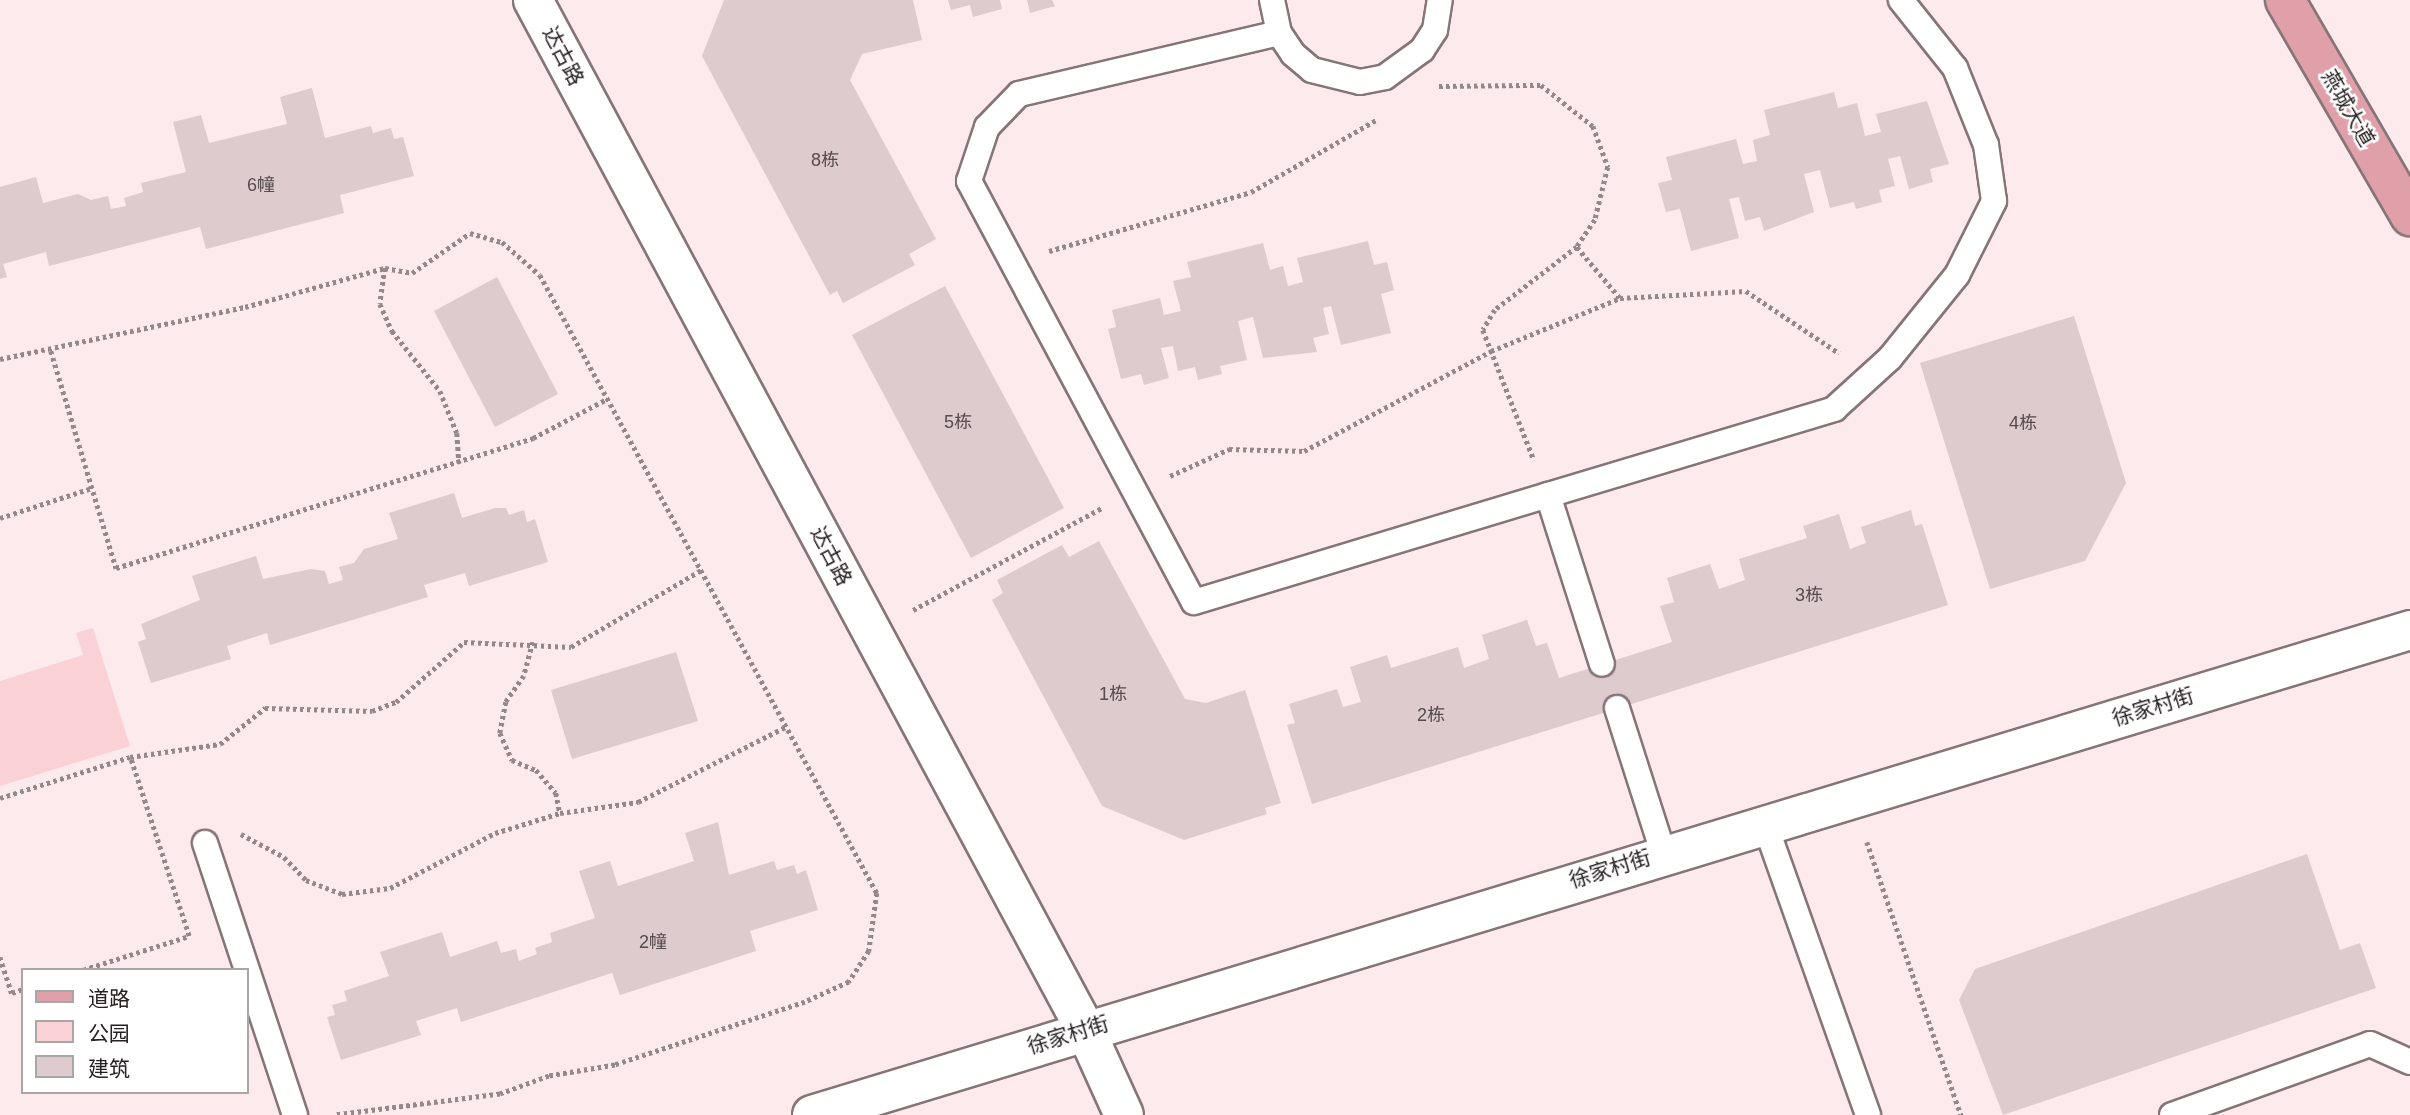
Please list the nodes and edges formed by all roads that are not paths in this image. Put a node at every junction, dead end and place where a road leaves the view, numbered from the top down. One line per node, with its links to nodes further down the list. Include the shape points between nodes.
1 (533, 0): 17 (street, 达古路)
2 (1272, 0): 6 (lane)
3 (1440, 0): 6 (lane, via 1434,30 1415,57 1385,77 1335,79 1312,70)
4 (1901, 0): 8 (lane, via 1955,68 1986,145 1994,201 1957,275 1872,374 1834,409)
5 (2285, 0): 7 (main road, 燕城大道)
6 (1279, 33): 8 (lane, via 1019,94 987,127 969,181 1194,602)
7 (2410, 216)
8 (1548, 495): 10 (lane)
9 (2410, 630): 12 (street, 徐家村街)
10 (1602, 664)
11 (1617, 708): 14 (lane)
12 (1765, 824): 14 (street, 徐家村街); 22 (lane)
13 (205, 843): 15 (lane)
14 (1663, 852): 17 (street, 徐家村街)
15 (246, 968)
16 (248, 973): 19 (lane)
17 (1085, 1029): 20 (street, 徐家村街); 21 (street, 达古路)
18 (2410, 1062): 23 (lane, via 2370,1044)
19 (295, 1115)
20 (812, 1115)
21 (1124, 1115)
22 (1868, 1115)
23 (2172, 1115)

